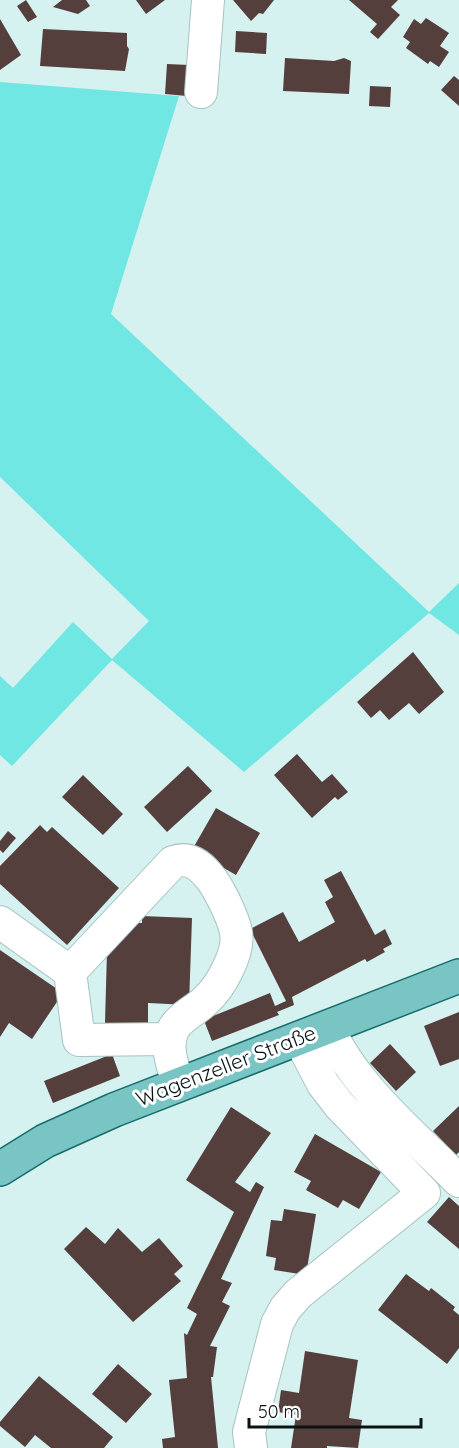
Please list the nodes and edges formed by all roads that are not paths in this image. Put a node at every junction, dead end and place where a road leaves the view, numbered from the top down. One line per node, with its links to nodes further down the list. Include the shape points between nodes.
1 (208, 0): 2 (lane)
2 (201, 92)
3 (0, 922): 4 (lane)
4 (70, 972): 7 (lane, via 79,1040); 7 (lane, via 173,862 182,858 196,864 216,885 236,933 230,966 206,1001 175,1026)
5 (459, 976): 6 (main road, Wagenzeller Straße)
6 (314, 1033): 8 (main road, Wagenzeller Straße); 10 (lane, via 340,1053 356,1075); 11 (lane, via 323,1084 424,1192 298,1294 285,1309 277,1324 249,1431)
7 (169, 1040): 8 (lane)
8 (179, 1085): 9 (main road, Wagenzeller Straße, via 45,1142)
9 (0, 1169)
10 (459, 1181)
11 (251, 1448)

